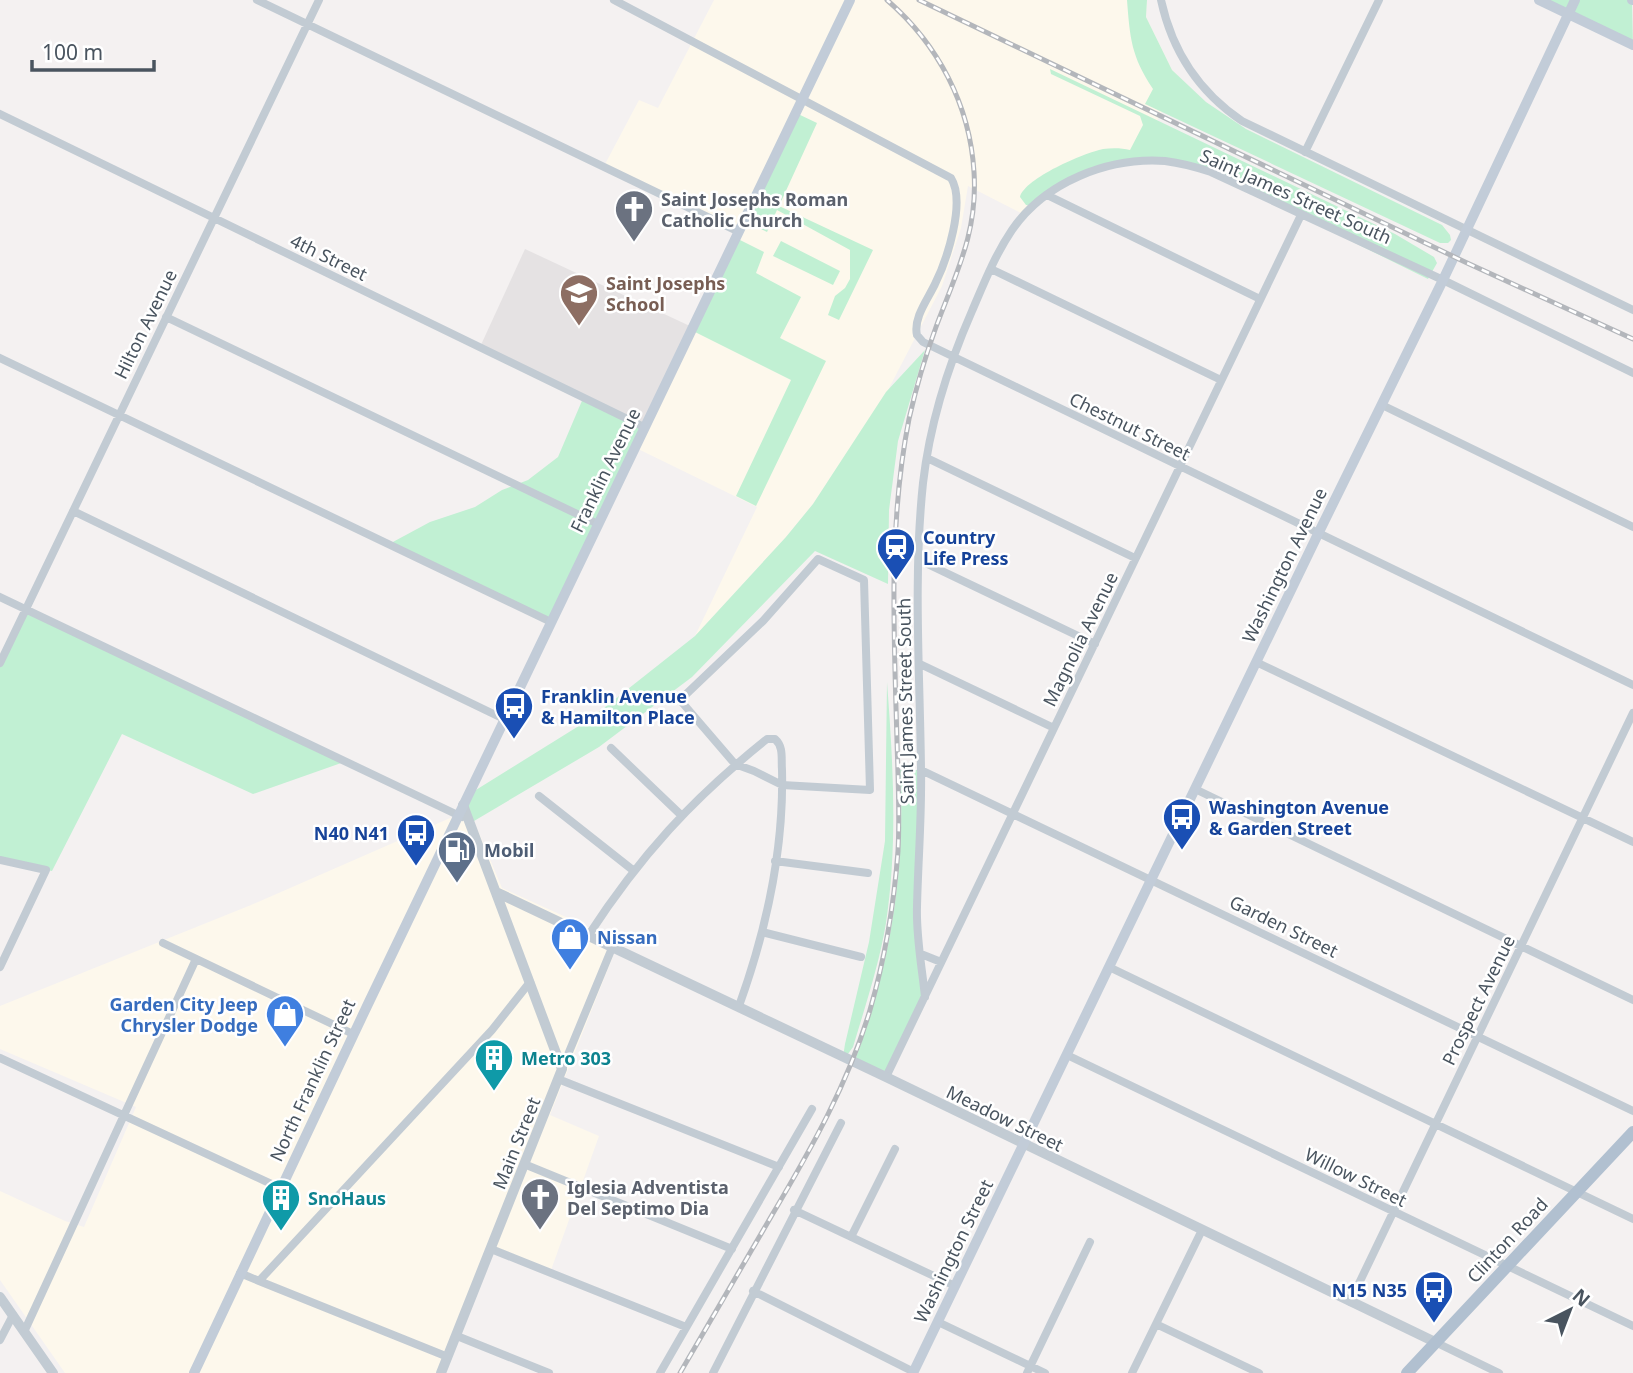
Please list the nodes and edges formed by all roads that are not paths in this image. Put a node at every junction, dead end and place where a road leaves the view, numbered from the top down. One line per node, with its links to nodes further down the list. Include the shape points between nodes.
1 (257, 0): 10 (street)
2 (319, 0): 10 (street, Hilton Avenue)
3 (614, 0): 12 (street)
4 (850, 0): 12 (main road, Franklin Avenue)
5 (1161, 0): 14 (street, via 1173,39 1206,91 1242,121)
6 (1379, 0): 14 (street)
7 (1539, 0): 9 (main road)
8 (1575, 0): 9 (main road, Washington Avenue)
9 (1568, 14): 11 (main road); 18 (main road, Washington Avenue)
10 (307, 24): 17 (street, Hilton Avenue); 19 (street)
11 (1633, 45)
12 (803, 99): 19 (main road, Franklin Avenue); 25 (street, Chestnut Street, via 953,179 956,202 949,246 916,328 921,341)
13 (0, 114): 17 (street, 4th Street)
14 (1306, 152): 18 (street)
15 (1047, 195): 16 (street, Saint James Street South, via 1099,168 1163,161 1211,172); 20 (street, Saint James Street South, via 1012,230); 22 (street)
16 (1301, 215): 21 (street, Saint James Street South); 22 (street, Magnolia Avenue)
17 (214, 218): 24 (street, Hilton Avenue); 31 (street, 4th Street)
18 (1467, 228): 21 (main road, Washington Avenue); 23 (street)
19 (739, 232): 31 (main road, Franklin Avenue)
20 (990, 269): 25 (street, Saint James Street South); 28 (street)
21 (1443, 280): 27 (street, Saint James Street South); 29 (main road, Washington Avenue)
22 (1260, 299): 28 (street, Magnolia Avenue)
23 (1632, 305)
24 (166, 317): 30 (street, Hilton Avenue); 35 (street)
25 (952, 356): 32 (street, Saint James Street South); 33 (street, Chestnut Street)
26 (0, 358): 30 (street)
27 (1633, 373)
28 (1221, 380): 33 (street, Magnolia Avenue)
29 (1382, 405): 36 (street); 37 (main road, Washington Avenue)
30 (119, 414): 34 (street, Hilton Avenue); 42 (street)
31 (645, 427): 35 (main road, Franklin Avenue)
32 (928, 458): 38 (street); 39 (street, Saint James Street South)
33 (1179, 467): 37 (street, Chestnut Street); 38 (street, Magnolia Avenue)
34 (73, 511): 41 (street, Hilton Avenue); 49 (street)
35 (598, 524): 42 (main road, Franklin Avenue)
36 (1633, 527)
37 (1318, 534): 44 (main road, Washington Avenue); 47 (street, Chestnut Street)
38 (1135, 558): 43 (street, Magnolia Avenue)
39 (919, 560): 43 (street); 46 (street, Saint James Street South)
40 (0, 597): 41 (street)
41 (26, 609): 45 (street, Hilton Avenue); 57 (street)
42 (551, 622): 49 (main road, Franklin Avenue)
43 (1095, 644): 50 (street, Magnolia Avenue)
44 (1256, 662): 55 (main road, Washington Avenue); 60 (street)
45 (0, 663)
46 (920, 664): 50 (street); 53 (street, Saint James Street South)
47 (1633, 685)
48 (1633, 713): 60 (street, Prospect Avenue)
49 (504, 719): 57 (main road, Franklin Avenue)
50 (1054, 729): 58 (street, Magnolia Avenue)
51 (611, 748): 59 (street)
52 (735, 764): 54 (street); 54 (street, via 772,738 781,747); 54 (street, via 680,701 763,621 818,559 864,580 870,790); 59 (street)
53 (921, 770): 58 (street, Garden Street); 73 (street, Saint James Street South, via 917,909)
54 (782, 785): 63 (street)
55 (1195, 789): 66 (main road, Washington Avenue); 71 (street)
56 (539, 796): 64 (street)
57 (463, 813): 67 (street); 74 (main road, Franklin Avenue)
58 (1013, 814): 66 (street, Garden Street); 77 (street, Magnolia Avenue)
59 (681, 815): 64 (street)
60 (1583, 818): 61 (street); 71 (street, Prospect Avenue)
61 (1633, 842)
62 (0, 860): 78 (street, via 46,870)
63 (775, 861): 65 (street); 68 (street)
64 (634, 870): 69 (street)
65 (868, 873)
66 (1151, 880): 79 (main road, Washington Avenue); 85 (street, Garden Street)
67 (496, 892): 69 (street, Meadow Street); 80 (street)
68 (762, 932): 75 (street); 83 (street)
69 (588, 936): 72 (street, Meadow Street)
70 (163, 943): 76 (street)
71 (1521, 946): 82 (street); 85 (street, Prospect Avenue)
72 (612, 948): 83 (street, Meadow Street); 88 (street)
73 (921, 954): 77 (street); 81 (street, Saint James Street South)
74 (391, 955): 84 (main road, North Franklin Street)
75 (861, 957)
76 (196, 959): 84 (street); 92 (street)
77 (941, 962): 81 (street, Magnolia Avenue)
78 (0, 967)
79 (1109, 967): 86 (main road, Washington Avenue); 94 (street)
80 (530, 982): 88 (street); 112 (street, via 494,1028)
81 (925, 997): 89 (street, Magnolia Avenue)
82 (1633, 1000)
83 (740, 1006): 89 (street, Meadow Street)
84 (353, 1034): 100 (main road, North Franklin Street)
85 (1478, 1037): 91 (street, Garden Street); 94 (street, Prospect Avenue)
86 (1067, 1055): 96 (main road, Washington Avenue); 103 (street, Willow Street)
87 (0, 1058): 92 (street)
88 (560, 1074): 98 (street, Main Street); 99 (street)
89 (886, 1077): 96 (street, Meadow Street)
90 (812, 1109): 99 (street)
91 (1633, 1111)
92 (124, 1115): 100 (street); 122 (street)
93 (841, 1123): 102 (street)
94 (1436, 1124): 101 (street); 103 (street, Prospect Avenue)
95 (1633, 1132): 101 (main road, Clinton Road)
96 (1023, 1145): 105 (street, Meadow Street); 113 (main road, Washington Street)
97 (895, 1149): 106 (street)
98 (524, 1164): 108 (street, Main Street); 109 (street)
99 (779, 1167): 109 (street)
100 (280, 1188): 111 (main road, North Franklin Street)
101 (1577, 1192): 104 (street); 110 (main road, Clinton Road)
102 (794, 1210): 106 (street); 114 (street)
103 (1394, 1212): 110 (street, Willow Street); 116 (street, Prospect Avenue)
104 (1633, 1219)
105 (1202, 1230): 116 (street, Meadow Street); 119 (street)
106 (851, 1237): 113 (street)
107 (1090, 1242): 127 (street)
108 (491, 1249): 121 (street); 123 (street, Main Street)
109 (732, 1249): 121 (street)
110 (1507, 1266): 120 (street, Willow Street); 125 (main road, Clinton Road)
111 (240, 1273): 112 (street); 130 (main road, North Franklin Street)
112 (259, 1281): 126 (street)
113 (955, 1286): 118 (main road, Washington Street)
114 (753, 1291): 128 (street); 134 (street)
115 (0, 1297): 117 (street)
116 (1350, 1302): 125 (street, Meadow Street)
117 (13, 1315): 122 (street); 124 (street)
118 (938, 1322): 127 (street); 128 (main road, Washington Street)
119 (1156, 1324): 136 (street); 137 (street)
120 (1633, 1326)
121 (685, 1327): 133 (street)
122 (24, 1332): 129 (street)
123 (457, 1336): 126 (street, Main Street); 132 (street)
124 (0, 1340)
125 (1435, 1342): 138 (main road, Clinton Road); 139 (street, Meadow Street)
126 (448, 1357): 131 (street, Main Street)
127 (1029, 1369): 135 (street)
128 (914, 1372)
129 (53, 1373)
130 (194, 1373)
131 (441, 1373)
132 (549, 1373)
133 (660, 1373)
134 (713, 1373)
135 (1045, 1373)
136 (1132, 1373)
137 (1259, 1373)
138 (1407, 1373)
139 (1499, 1373)

